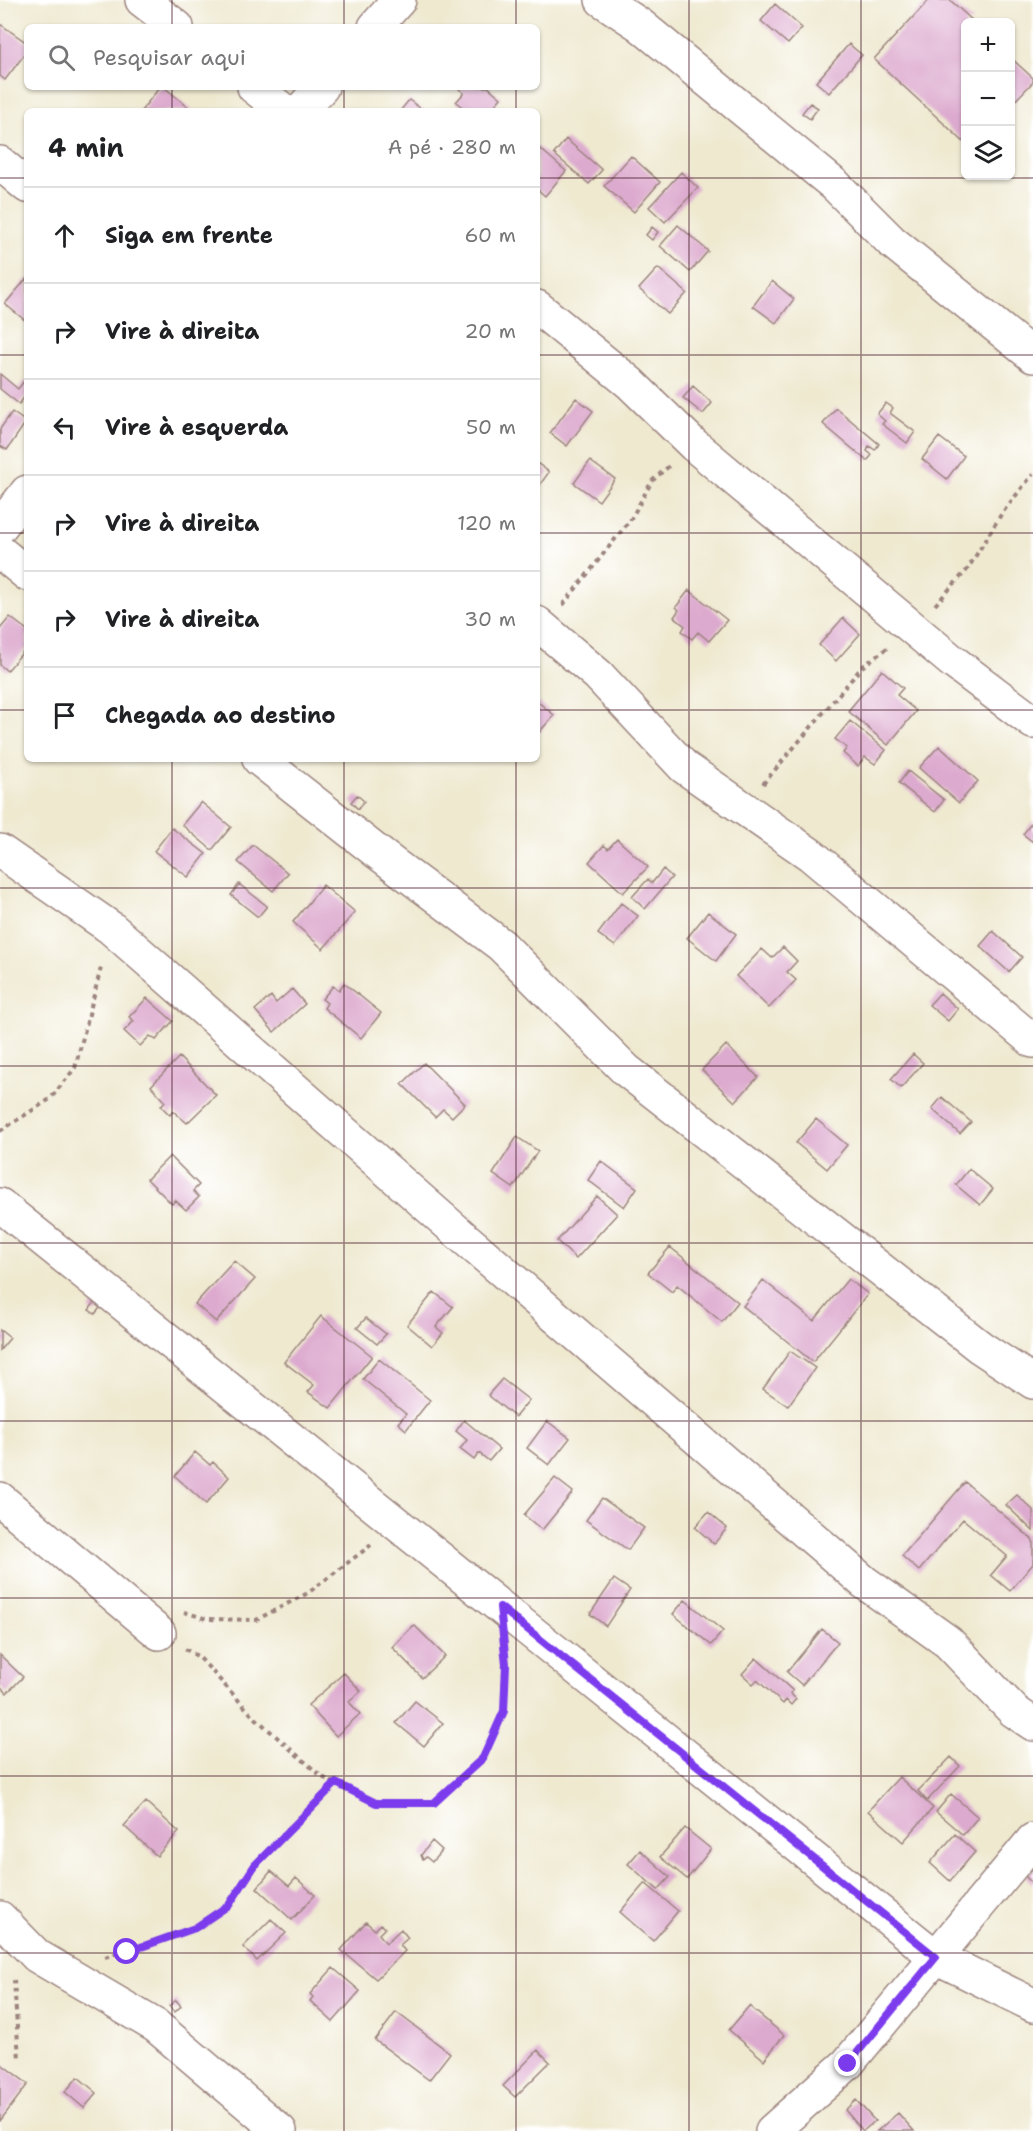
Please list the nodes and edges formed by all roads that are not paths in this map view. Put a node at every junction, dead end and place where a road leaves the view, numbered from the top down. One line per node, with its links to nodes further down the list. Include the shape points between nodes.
1 (142, 0): 4 (street)
2 (399, 0): 5 (street)
3 (602, 0): 13 (street, via 640,25 818,171 891,241)
4 (173, 24)
5 (378, 24)
6 (258, 90): 8 (street)
7 (319, 90): 9 (street)
8 (280, 108)
9 (303, 108)
10 (0, 163): 11 (street)
11 (24, 183)
12 (540, 309): 19 (street, via 630,383 694,445 952,661)
13 (1033, 356)
14 (24, 496): 15 (street)
15 (0, 527)
16 (0, 552): 17 (street)
17 (24, 572)
18 (541, 626): 22 (street, via 598,675 684,767 811,855)
19 (1033, 722)
20 (263, 762): 24 (street, via 501,945 626,1070 980,1347)
21 (0, 851): 27 (street, via 111,928 864,1582 948,1642 1014,1711)
22 (1033, 1041)
23 (0, 1205): 30 (street)
24 (1033, 1382)
25 (0, 1499): 26 (street)
26 (147, 1623)
27 (1033, 1724)
28 (1033, 1840): 30 (street)
29 (0, 1918): 32 (street, via 37,1956 156,2026)
30 (936, 1957): 31 (street); 33 (street, via 848,2064)
31 (1033, 2005)
32 (280, 2131)
33 (772, 2131)

